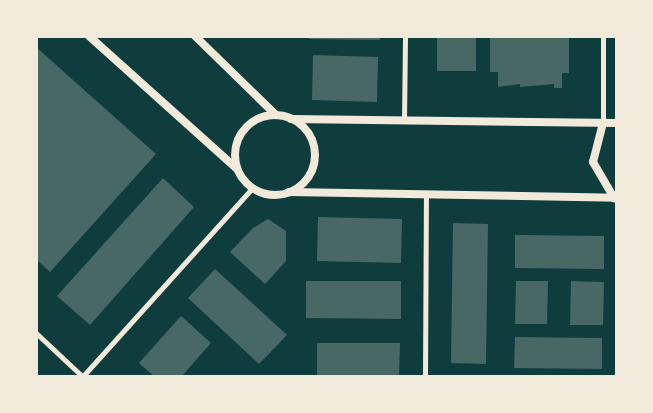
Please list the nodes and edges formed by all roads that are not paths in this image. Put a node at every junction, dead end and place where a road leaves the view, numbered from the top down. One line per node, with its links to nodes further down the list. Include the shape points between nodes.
1 (89, 36): 10 (street)
2 (195, 36): 5 (street)
3 (405, 36): 7 (street)
4 (603, 36): 8 (street)
5 (276, 115): 6 (street); 10 (street, via 263,117 242,132 235,156)
6 (291, 119): 7 (street); 12 (street, via 310,137 314,163 300,186)
7 (404, 120): 8 (street)
8 (603, 123): 9 (street); 14 (street, via 593,162)
9 (617, 123)
10 (237, 169): 11 (street)
11 (252, 188): 12 (street, via 276,195); 16 (street)
12 (289, 192): 13 (street)
13 (426, 194): 14 (street); 17 (street)
14 (615, 198)
15 (36, 334): 16 (street)
16 (83, 376)
17 (425, 377)

